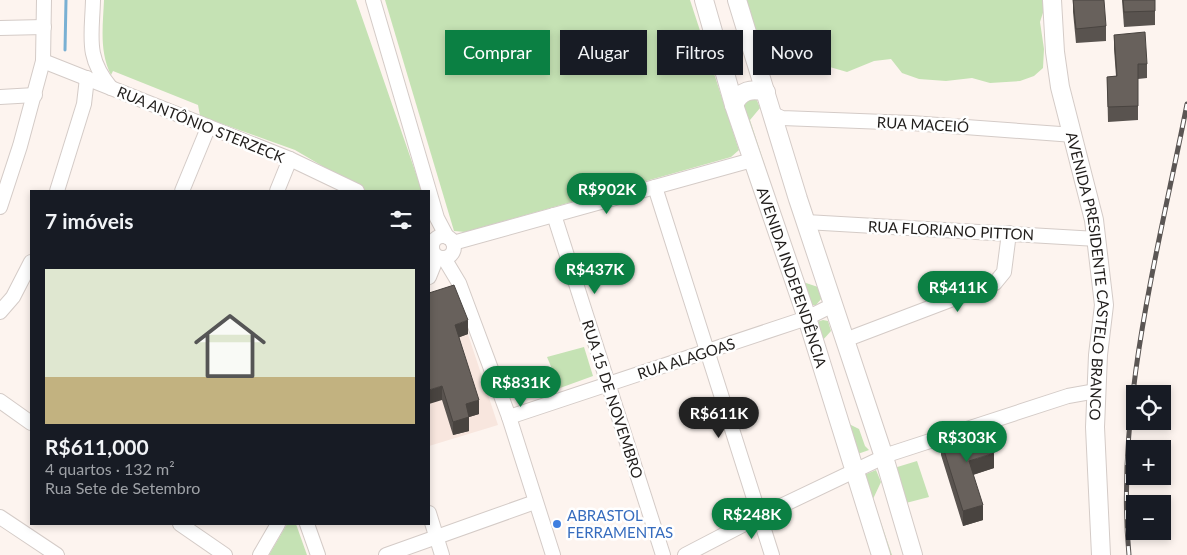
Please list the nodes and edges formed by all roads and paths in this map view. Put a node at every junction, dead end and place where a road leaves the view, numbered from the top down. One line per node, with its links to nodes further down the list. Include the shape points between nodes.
1 (44, 0): 7 (street)
2 (92, 0): 15 (street, via 93,62)
3 (373, 0): 31 (street)
4 (704, 0): 13 (main road, AVENIDA INDEPENDÊNCIA)
5 (737, 0): 9 (main road, AVENIDA INDEPENDÊNCIA)
6 (1052, 0): 22 (main road, AVENIDA PRESIDENTE CASTELO BRANCO, via 1060,87)
7 (44, 27): 8 (street); 10 (street)
8 (0, 28)
9 (753, 49)
10 (43, 61): 14 (street, RUA ANTÔNIO STERZECK); 17 (street)
11 (753, 73): 13 (main road, via 735,80)
12 (761, 75): 16 (main road, AVENIDA INDEPENDÊNCIA)
13 (726, 76): 19 (main road, AVENIDA INDEPENDÊNCIA)
14 (87, 78): 15 (street, RUA ANTÔNIO STERZECK); 27 (street, via 84,104)
15 (111, 88): 21 (street, RUA ANTÔNIO STERZECK)
16 (766, 92): 19 (main road, via 745,91 737,97); 20 (main road, AVENIDA INDEPENDÊNCIA)
17 (35, 95): 18 (street); 25 (street)
18 (0, 97)
19 (734, 105): 24 (main road, AVENIDA INDEPENDÊNCIA)
20 (773, 114): 22 (street, RUA MACEIÓ, via 782,118 911,123); 35 (main road, AVENIDA INDEPENDÊNCIA)
21 (208, 128): 23 (street, RUA ANTÔNIO STERZECK); 28 (street)
22 (1074, 135): 37 (main road, AVENIDA PRESIDENTE CASTELO BRANCO)
23 (290, 159): 29 (street); 30 (street, RUA ANTÔNIO STERZECK)
24 (752, 160): 26 (street); 43 (main road, AVENIDA INDEPENDÊNCIA)
25 (4, 182): 33 (street)
26 (655, 187): 34 (street); 45 (street)
27 (57, 190)
28 (182, 190)
29 (277, 190)
30 (355, 190)
31 (430, 190)
32 (430, 191): 38 (street, via 438,218)
33 (0, 207)
34 (554, 215): 38 (street); 46 (street, RUA 15 DE NOVEMBRO)
35 (806, 222): 36 (street, RUA FLORIANO PITTON); 41 (main road, AVENIDA INDEPENDÊNCIA)
36 (1009, 233): 37 (street, RUA FLORIANO PITTON); 44 (street, via 1004,272 994,283)
37 (1097, 238): 47 (main road, AVENIDA PRESIDENTE CASTELO BRANCO, via 1104,305)
38 (441, 246): 40 (street); 49 (street, via 456,274)
39 (30, 264): 42 (street, via 13,297)
40 (430, 274)
41 (833, 305): 43 (street, RUA ALAGOAS); 44 (main road, AVENIDA INDEPENDÊNCIA)
42 (0, 312)
43 (807, 318): 45 (street, RUA ALAGOAS); 52 (main road, AVENIDA INDEPENDÊNCIA)
44 (845, 340): 51 (main road, AVENIDA INDEPENDÊNCIA)
45 (706, 352): 46 (street, RUA ALAGOAS); 56 (street)
46 (608, 384): 49 (street, RUA ALAGOAS); 68 (street, RUA 15 DE NOVEMBRO)
47 (1096, 391): 51 (street, via 1068,396); 73 (main road, AVENIDA PRESIDENTE CASTELO BRANCO)
48 (0, 401): 50 (street)
49 (509, 418): 53 (street)
50 (30, 422)
51 (884, 457): 52 (street); 72 (main road, AVENIDA INDEPENDÊNCIA)
52 (854, 471): 56 (street); 71 (main road, AVENIDA INDEPENDÊNCIA)
53 (535, 502): 60 (street); 67 (street)
54 (0, 516): 61 (street)
55 (430, 516): 60 (street)
56 (760, 516): 69 (street); 70 (street)
57 (181, 525): 62 (street)
58 (277, 525): 63 (street)
59 (307, 525): 64 (street)
60 (436, 537): 65 (street); 66 (street)
61 (57, 555)
62 (225, 555)
63 (260, 555)
64 (318, 555)
65 (386, 555)
66 (442, 555)
67 (552, 555)
68 (663, 555)
69 (685, 555)
70 (772, 555)
71 (881, 555)
72 (913, 555)
73 (1101, 555)

